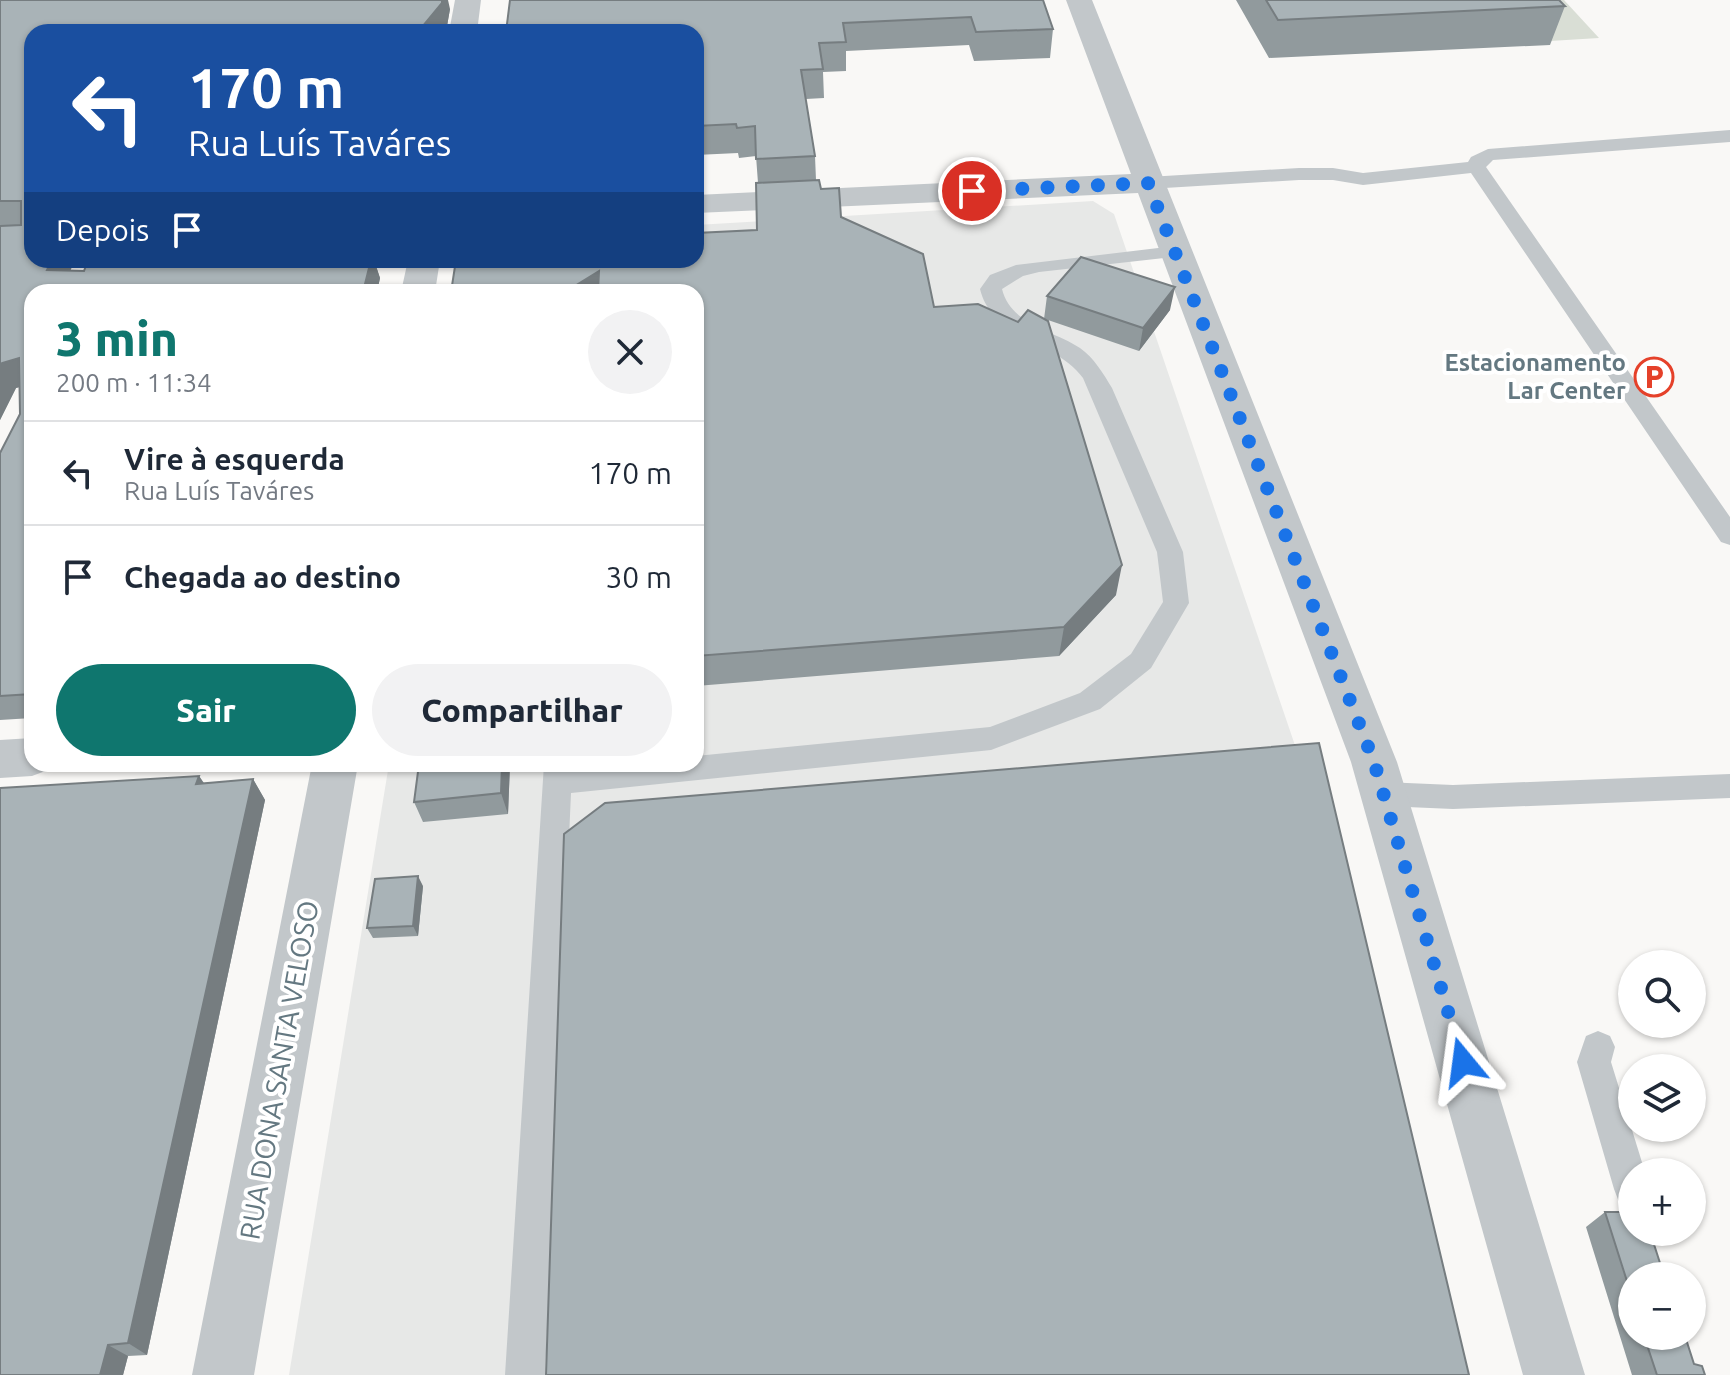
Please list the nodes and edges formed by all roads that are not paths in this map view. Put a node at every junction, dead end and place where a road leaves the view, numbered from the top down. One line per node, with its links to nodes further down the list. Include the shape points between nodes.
1 (468, 0): 3 (street)
2 (1079, 0): 6 (street)
3 (464, 24)
4 (1730, 136): 5 (lane, via 1488,155)
5 (1476, 167): 6 (lane, via 1363,179 1299,174); 9 (lane)
6 (1148, 183): 7 (street); 8 (street)
7 (704, 204)
8 (1175, 252): 12 (lane, via 1039,266 1016,271 991,289 1001,312 1056,342 1089,369 1170,552 1176,603 1141,661 1090,701 991,738); 16 (street)
9 (1730, 536)
10 (24, 758): 11 (street)
11 (0, 759)
12 (704, 761)
13 (334, 772): 19 (street, RUA DONA SANTA VELOSO)
14 (558, 773): 20 (lane)
15 (1730, 786): 16 (lane, via 1453,797)
16 (1384, 794): 21 (street)
17 (1598, 1047): 18 (lane, via 1594,1062)
18 (1623, 1158)
19 (223, 1375)
20 (525, 1375)
21 (1554, 1375)

